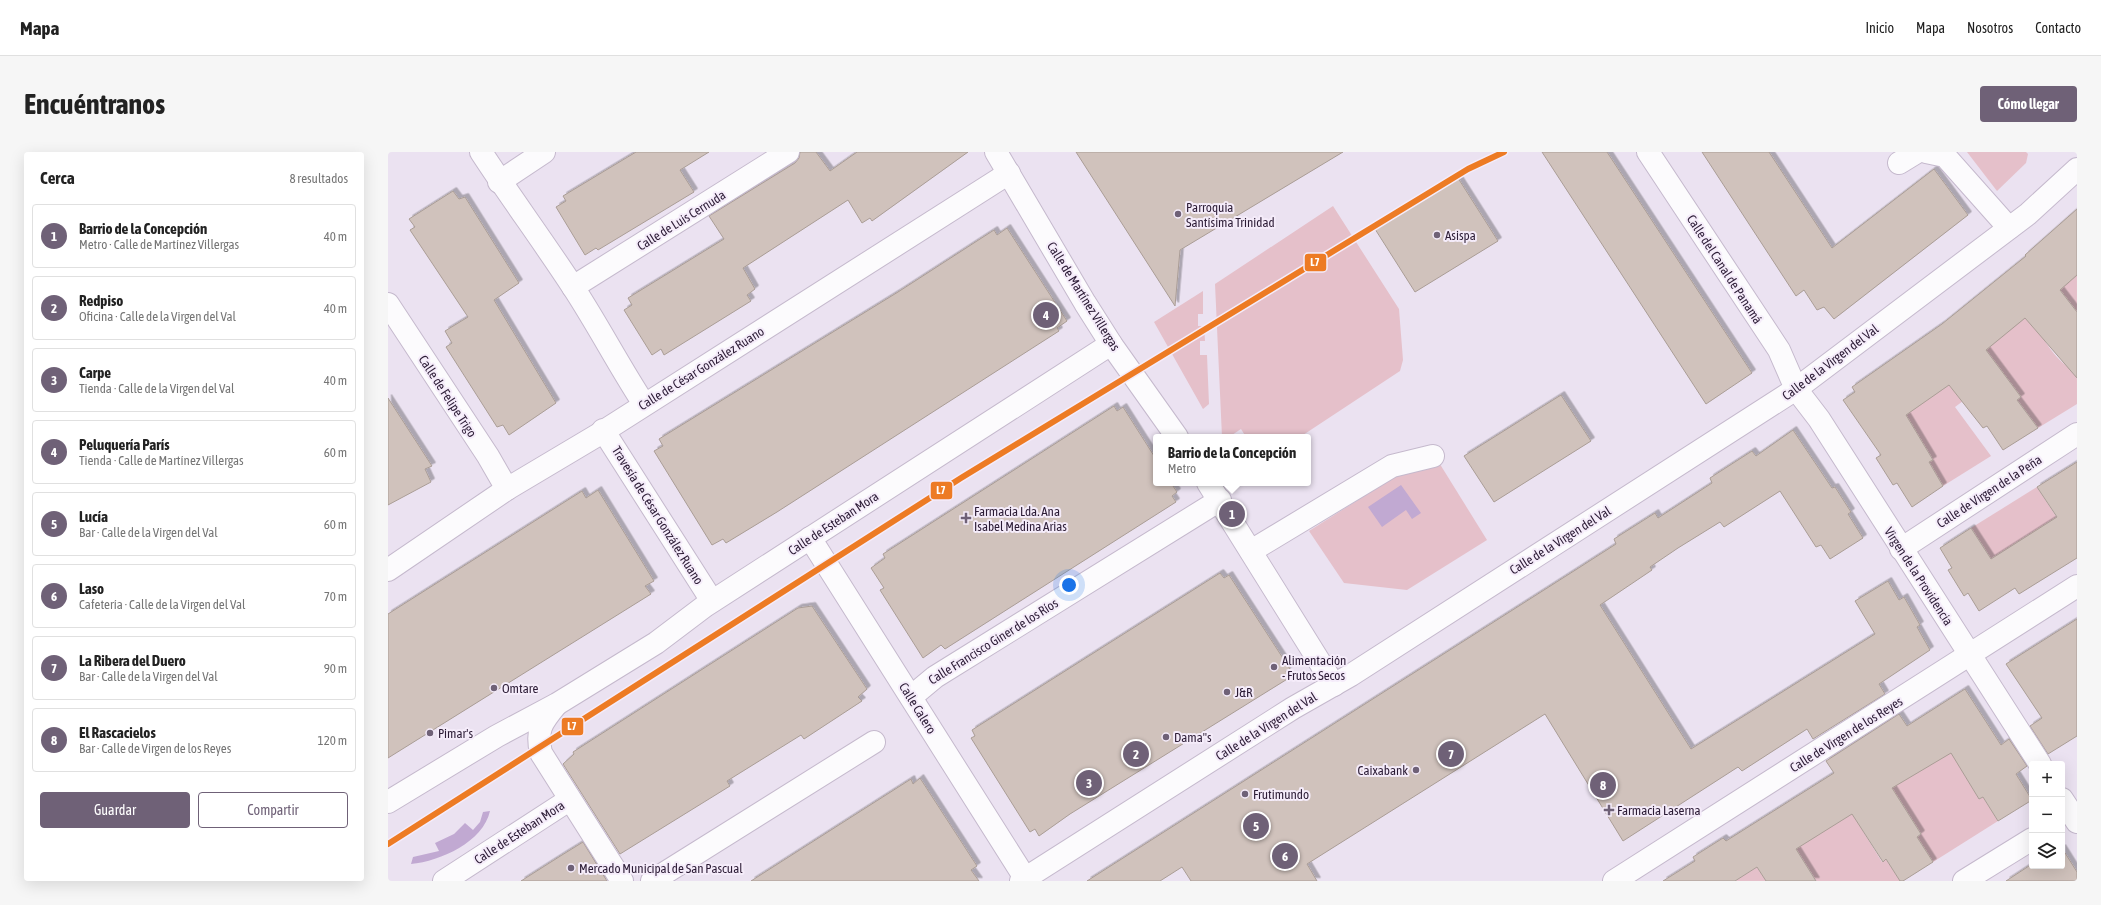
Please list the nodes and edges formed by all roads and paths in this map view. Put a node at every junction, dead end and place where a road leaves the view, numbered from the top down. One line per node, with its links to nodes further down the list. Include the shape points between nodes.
1 (481, 152): 9 (street)
2 (544, 152): 9 (street)
3 (788, 152): 11 (street, Calle de Luis Cernuda)
4 (996, 152): 8 (street, Calle de Martínez Villergas)
5 (1648, 152): 14 (street, Calle del Canal de Panamá, via 1779,350)
6 (1926, 152): 10 (street, via 1945,156)
7 (2077, 169): 10 (street, Calle de la Virgen del Val)
8 (1008, 173): 13 (street, Calle de Martínez Villergas); 15 (street, Calle de César González Ruano)
9 (499, 182): 11 (street)
10 (2009, 228): 14 (street, Calle de la Virgen del Val)
11 (573, 287): 15 (street)
12 (388, 304): 20 (street, Calle de Felipe Trigo)
13 (1111, 344): 17 (street, Calle de Martínez Villergas); 22 (street, Calle de Esteban Mora)
14 (1796, 389): 23 (street, Virgen de la Providencia, via 1819,419); 29 (street, Calle de la Virgen del Val)
15 (644, 404): 16 (street, Calle de César González Ruano)
16 (603, 430): 20 (street, Calle de César González Ruano); 27 (street, Travesía de César González Ruano)
17 (1175, 434)
18 (2077, 434): 23 (street, Calle de Virgen de la Peña)
19 (1433, 456): 24 (street, via 1392,466)
20 (507, 489): 25 (street, Calle de César González Ruano)
21 (1219, 499): 24 (street); 30 (street, Calle Francisco Giner de los Ríos, via 935,677)
22 (810, 538): 27 (street, Calle de Esteban Mora); 30 (street, Calle Calero)
23 (1901, 549): 28 (street, Virgen de la Providencia)
24 (1251, 551): 29 (street)
25 (390, 564)
26 (2077, 586): 28 (street, Calle de Virgen de los Reyes)
27 (712, 601): 31 (street, Calle de Esteban Mora, via 656,643)
28 (1970, 655): 35 (street, Virgen de la Providencia); 43 (street, Calle de Virgen de los Reyes)
29 (1334, 684): 39 (street, Calle de la Virgen del Val)
30 (911, 697): 39 (street, Calle Calero)
31 (557, 704): 32 (street, Calle de Esteban Mora); 34 (street, Calle de Esteban Mora, via 543,720 538,733)
32 (497, 736): 34 (street, Calle de Esteban Mora, via 516,736 528,740); 37 (street, Calle de Esteban Mora)
33 (874, 742): 42 (street)
34 (541, 753): 36 (street, Calle de Esteban Mora)
35 (2038, 761)
36 (569, 800): 40 (street, Calle de Esteban Mora); 41 (street)
37 (388, 802)
38 (2029, 841): 44 (street)
39 (1023, 880)
40 (444, 881)
41 (622, 881)
42 (652, 881)
43 (1614, 881)
44 (1964, 881)

